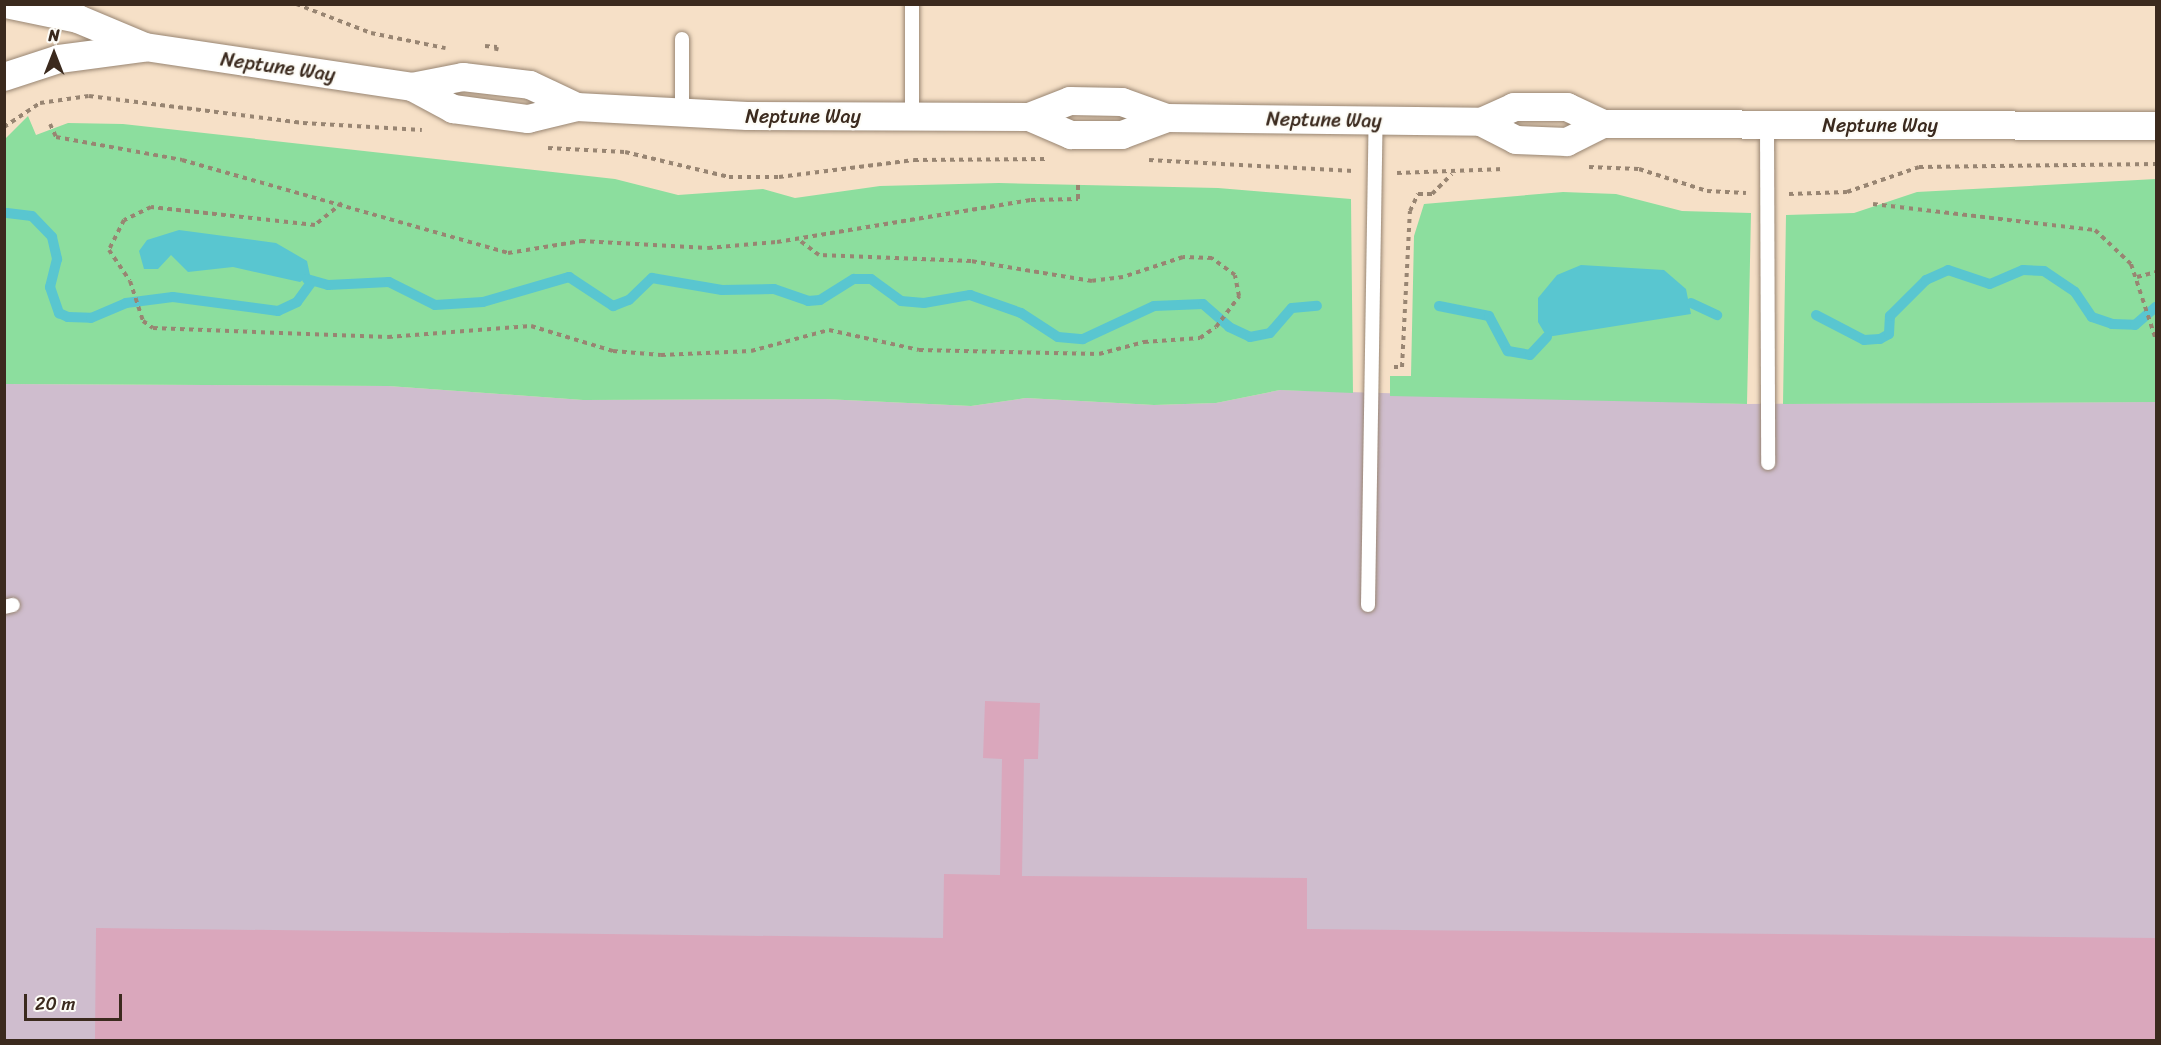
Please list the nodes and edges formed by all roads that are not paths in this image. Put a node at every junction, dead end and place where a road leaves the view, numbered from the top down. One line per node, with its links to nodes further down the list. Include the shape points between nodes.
1 (6, 4): 4 (street, Neptune Way, via 78,20)
2 (912, 4): 7 (lane)
3 (682, 39): 6 (lane)
4 (145, 47): 5 (street, Neptune Way, via 59,59); 6 (street, Neptune Way, via 412,87 457,77 530,85 577,107)
5 (4, 77)
6 (682, 114): 7 (street, Neptune Way)
7 (912, 116): 8 (street, Neptune Way, via 1029,117 1070,101 1122,102 1167,118)
8 (1376, 121): 9 (street, Neptune Way, via 1481,122 1514,107 1567,107 1603,124); 12 (lane)
9 (1767, 124): 10 (street, Neptune Way); 11 (lane)
10 (2157, 126)
11 (1767, 463)
12 (1368, 605)

